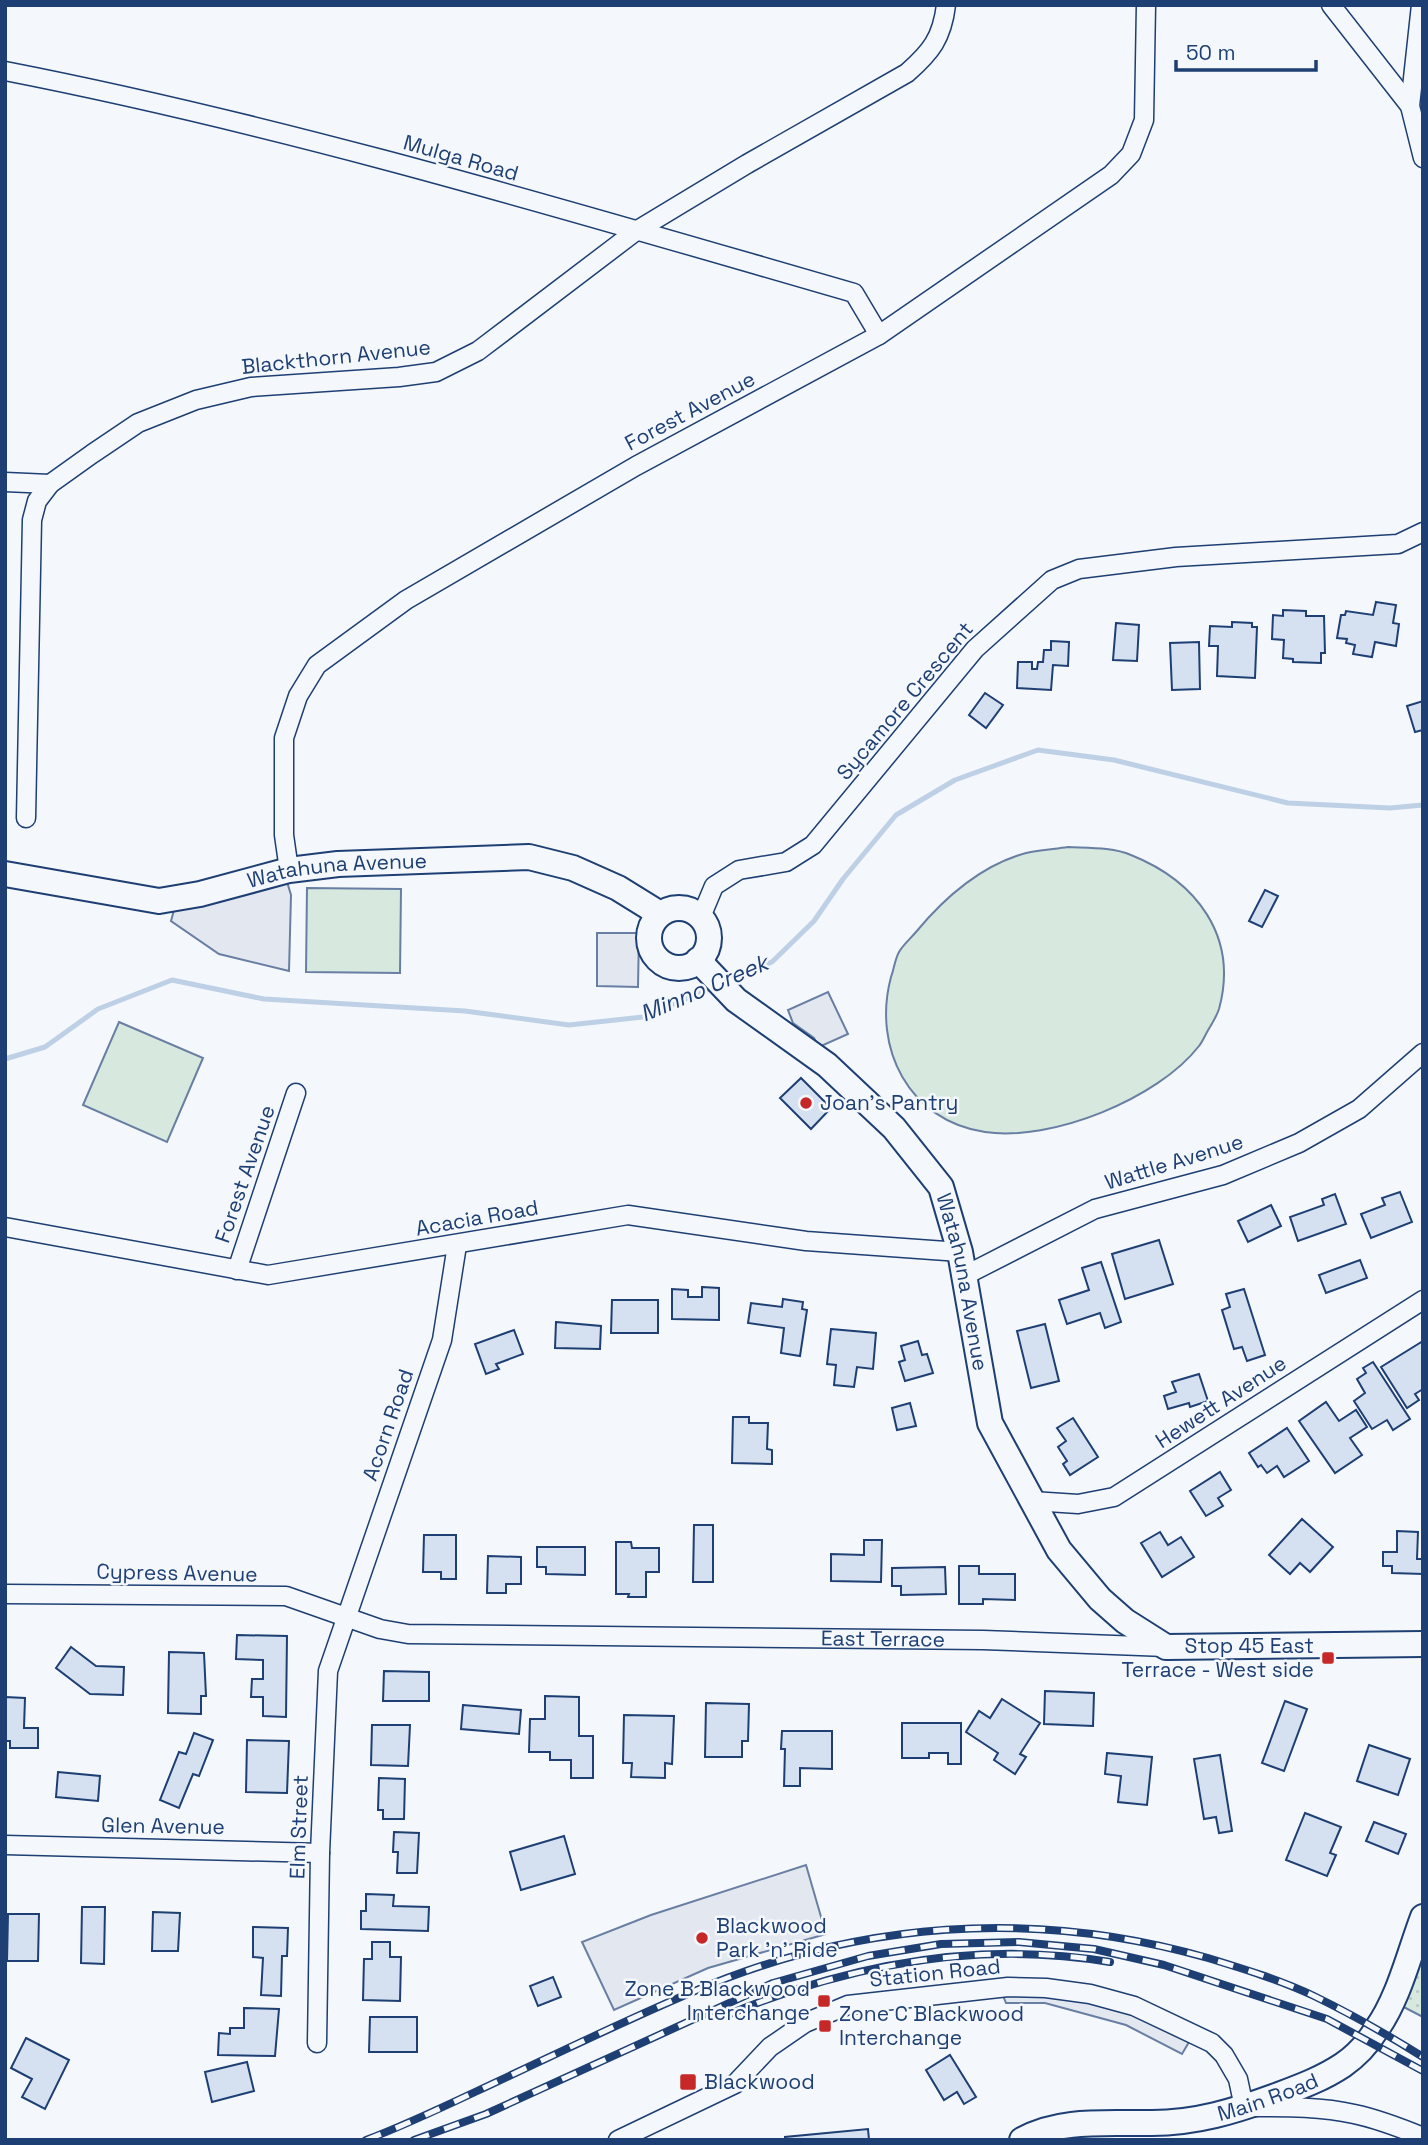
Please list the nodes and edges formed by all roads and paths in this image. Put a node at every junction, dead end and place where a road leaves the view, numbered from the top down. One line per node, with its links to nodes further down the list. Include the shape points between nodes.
1 (946, 5): 8 (street, Blackthorn Avenue, via 943,27 928,55 907,73)
2 (1146, 5): 9 (street, Forest Avenue, via 1144,120 1131,155 1111,175)
3 (1331, 5): 6 (street)
4 (1421, 5): 6 (street)
5 (5, 71): 8 (street, Mulga Road, via 367,155)
6 (1410, 106): 7 (street)
7 (1423, 158)
8 (636, 230): 9 (street, Mulga Road, via 854,293); 11 (street, Blackthorn Avenue, via 478,351 436,372 251,387 195,400 138,423)
9 (879, 335): 14 (street, Forest Avenue, via 636,466 406,600 317,666 298,696 284,738 284,835)
10 (5, 482): 11 (street)
11 (50, 484): 13 (street, Blackthorn Avenue, via 37,501 32,520)
12 (1423, 532): 17 (street, Sycamore Crescent, via 1398,544 1176,557 1079,569 1052,580 975,649 813,845 786,862 739,870 714,886)
13 (26, 818)
14 (289, 870): 15 (street, Watahuna Avenue, via 159,901); 16 (street, Watahuna Avenue, via 529,857 573,867)
15 (5, 874)
16 (660, 914): 17 (street, via 680,908); 18 (street, via 649,940 657,958 679,968)
17 (701, 917): 18 (street, via 709,937)
18 (705, 967): 23 (street, Watahuna Avenue, via 730,993 827,1066 894,1128 941,1187)
19 (1423, 1053): 25 (street, Wattle Avenue, via 1359,1109 1299,1143 1223,1175 1095,1209)
20 (296, 1093): 24 (street, Forest Avenue)
21 (5, 1227): 24 (street, Acacia Road)
22 (457, 1245): 23 (street, Acacia Road, via 628,1215 806,1241); 24 (street, Acacia Road, via 268,1275); 29 (street, Acorn Road, via 442,1340)
23 (960, 1252): 25 (street, Watahuna Avenue)
24 (237, 1270)
25 (964, 1276): 27 (street, Watahuna Avenue, via 990,1423)
26 (1423, 1300): 27 (street, Hewett Avenue, via 1114,1497 1078,1504)
27 (1032, 1501): 31 (street, Watahuna Avenue, via 1059,1550 1100,1599)
28 (5, 1594): 29 (street, Cypress Avenue, via 286,1596)
29 (345, 1616): 31 (street, East Terrace, via 408,1633 983,1640); 33 (street, Elm Street, via 328,1671)
30 (1423, 1644): 31 (street, East Terrace)
31 (1166, 1647)
32 (5, 1845): 33 (street, Glen Avenue)
33 (320, 1853): 35 (street, Elm Street)
34 (1423, 1917): 36 (street, Main Road, via 1390,2007 1357,2054 1316,2081)
35 (317, 2043)
36 (1244, 2107): 37 (street, via 1352,2113); 38 (street, Station Road, via 1238,2079 1212,2043 1134,2007 1090,1994 1008,1987 848,2006 805,2023 770,2047 735,2084); 39 (street, Main Road, via 1178,2123 1069,2125 1038,2130)
37 (1423, 2137)
38 (618, 2140)
39 (1021, 2140)

